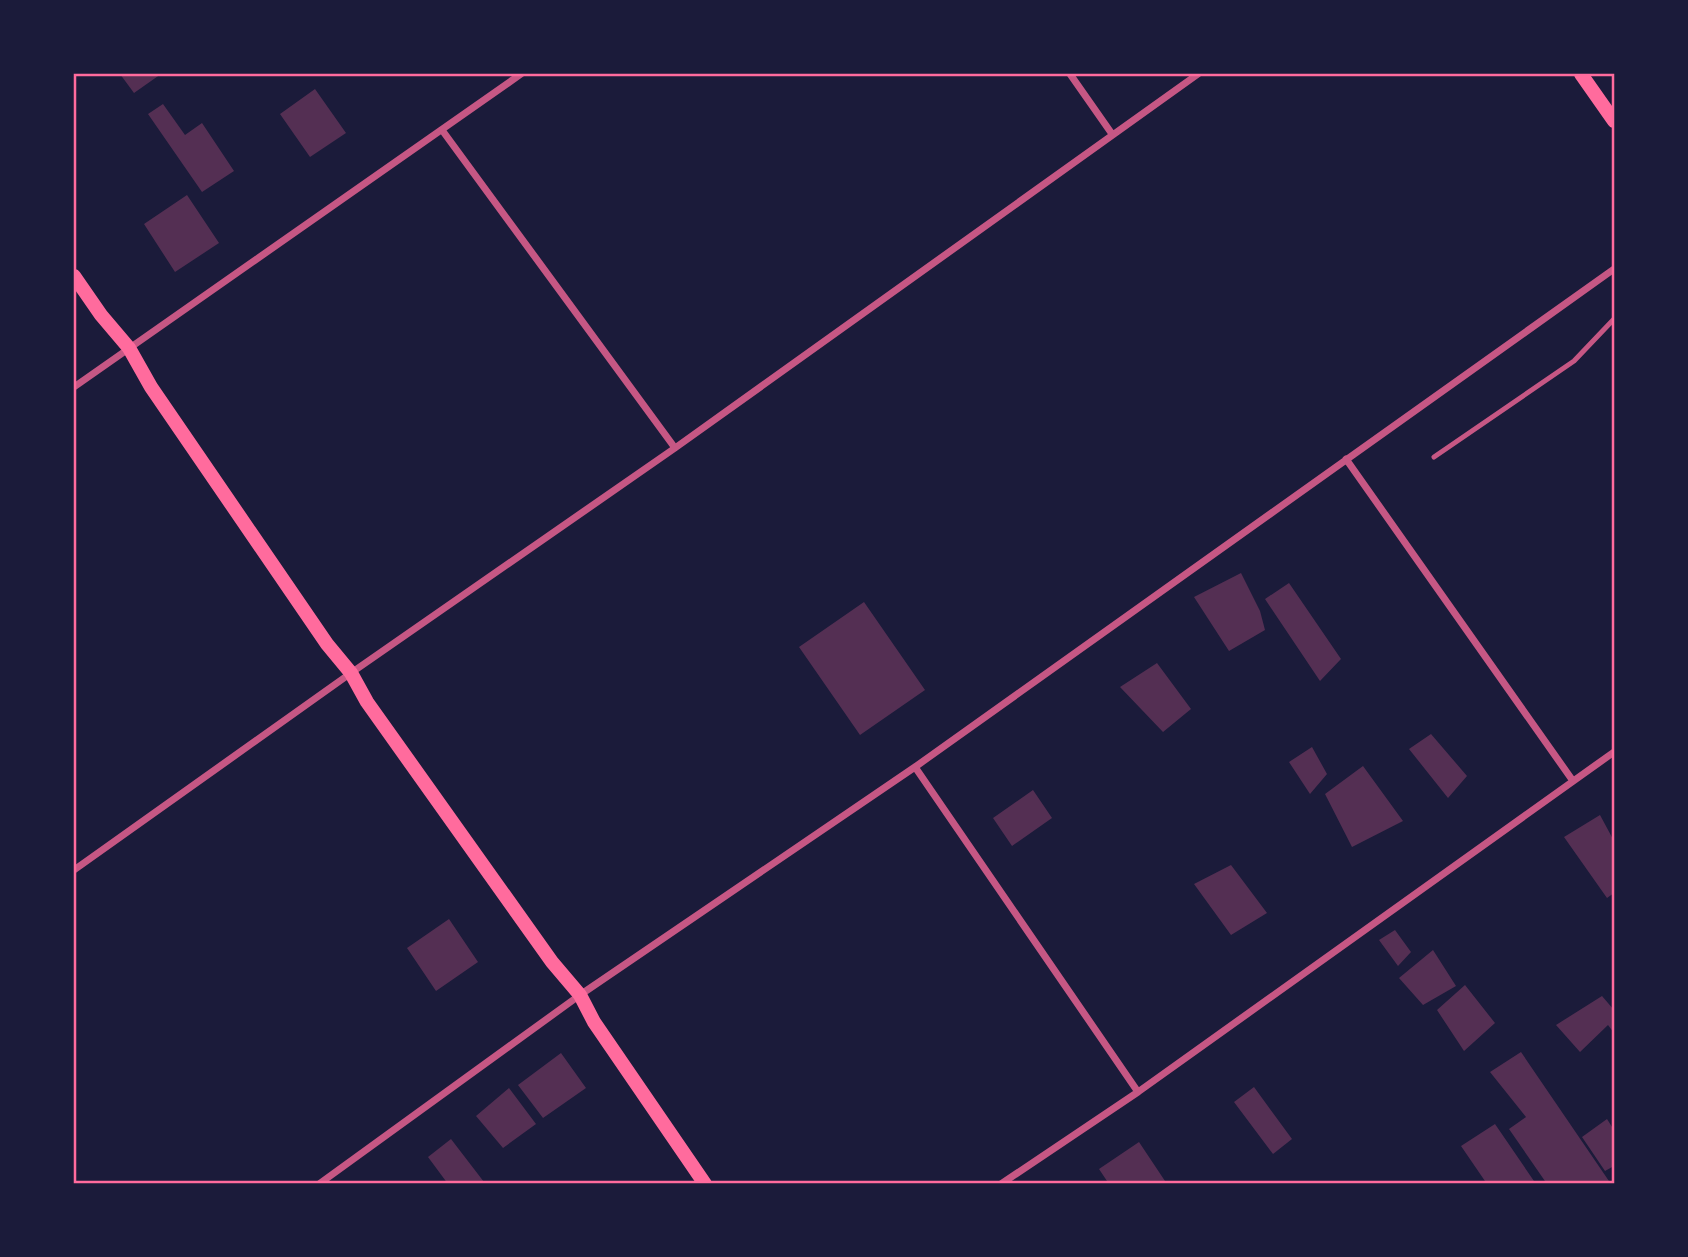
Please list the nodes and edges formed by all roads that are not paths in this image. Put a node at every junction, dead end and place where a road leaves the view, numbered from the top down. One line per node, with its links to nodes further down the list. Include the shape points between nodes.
1 (521, 74): 6 (street)
2 (1070, 74): 7 (street)
3 (1198, 74): 7 (street)
4 (1581, 74): 5 (main road)
5 (1615, 121)
6 (442, 131): 11 (street); 13 (street)
7 (1112, 134): 13 (street)
8 (1615, 269): 15 (street)
9 (74, 276): 11 (main road)
10 (1615, 320): 14 (lane, via 1574,361)
11 (129, 348): 12 (street); 16 (main road, via 151,387)
12 (74, 387)
13 (675, 448): 16 (street)
14 (1434, 457)
15 (1346, 459): 18 (street); 19 (street)
16 (351, 673): 20 (street); 21 (main road, via 391,736)
17 (1615, 752): 19 (street)
18 (915, 767): 21 (street); 22 (street)
19 (1573, 781): 22 (street)
20 (74, 870)
21 (580, 995): 23 (street); 24 (main road)
22 (1138, 1091): 25 (street)
23 (319, 1184)
24 (705, 1184)
25 (1001, 1184)

